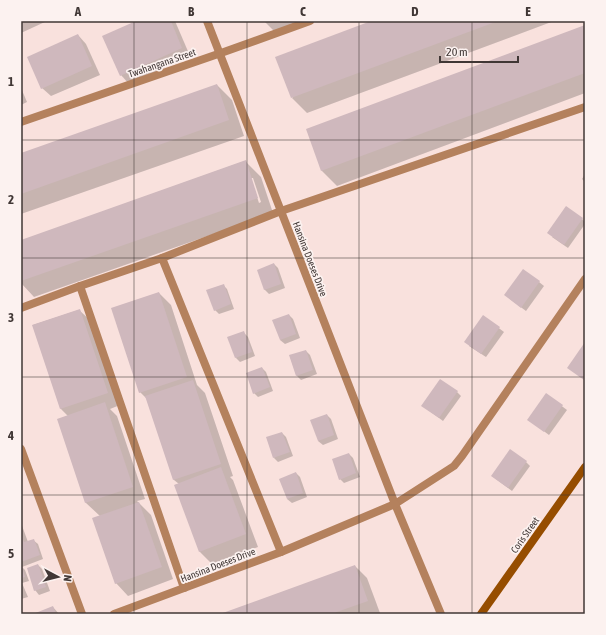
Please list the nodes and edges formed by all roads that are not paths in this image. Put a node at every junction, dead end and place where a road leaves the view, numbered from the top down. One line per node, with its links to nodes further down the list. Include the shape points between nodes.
1 (207, 21): 3 (street, Hansina Doeses Drive)
2 (310, 21): 3 (street, Twahangana Street)
3 (221, 53): 5 (street, Twahangana Street); 6 (street, Hansina Doeses Drive)
4 (585, 107): 6 (street)
5 (21, 122)
6 (281, 211): 7 (street); 13 (street, Hansina Doeses Drive)
7 (162, 258): 9 (street); 14 (street)
8 (585, 279): 13 (street, via 454,466)
9 (80, 286): 10 (street); 15 (street)
10 (21, 308)
11 (21, 449): 16 (street)
12 (585, 466): 19 (street, Coris Street)
13 (395, 504): 14 (street, Hansina Doeses Drive); 18 (street, Hansina Doeses Drive)
14 (281, 552): 15 (street, Hansina Doeses Drive)
15 (184, 588): 17 (street, Hansina Doeses Drive)
16 (82, 614)
17 (114, 614)
18 (441, 614)
19 (481, 614)

